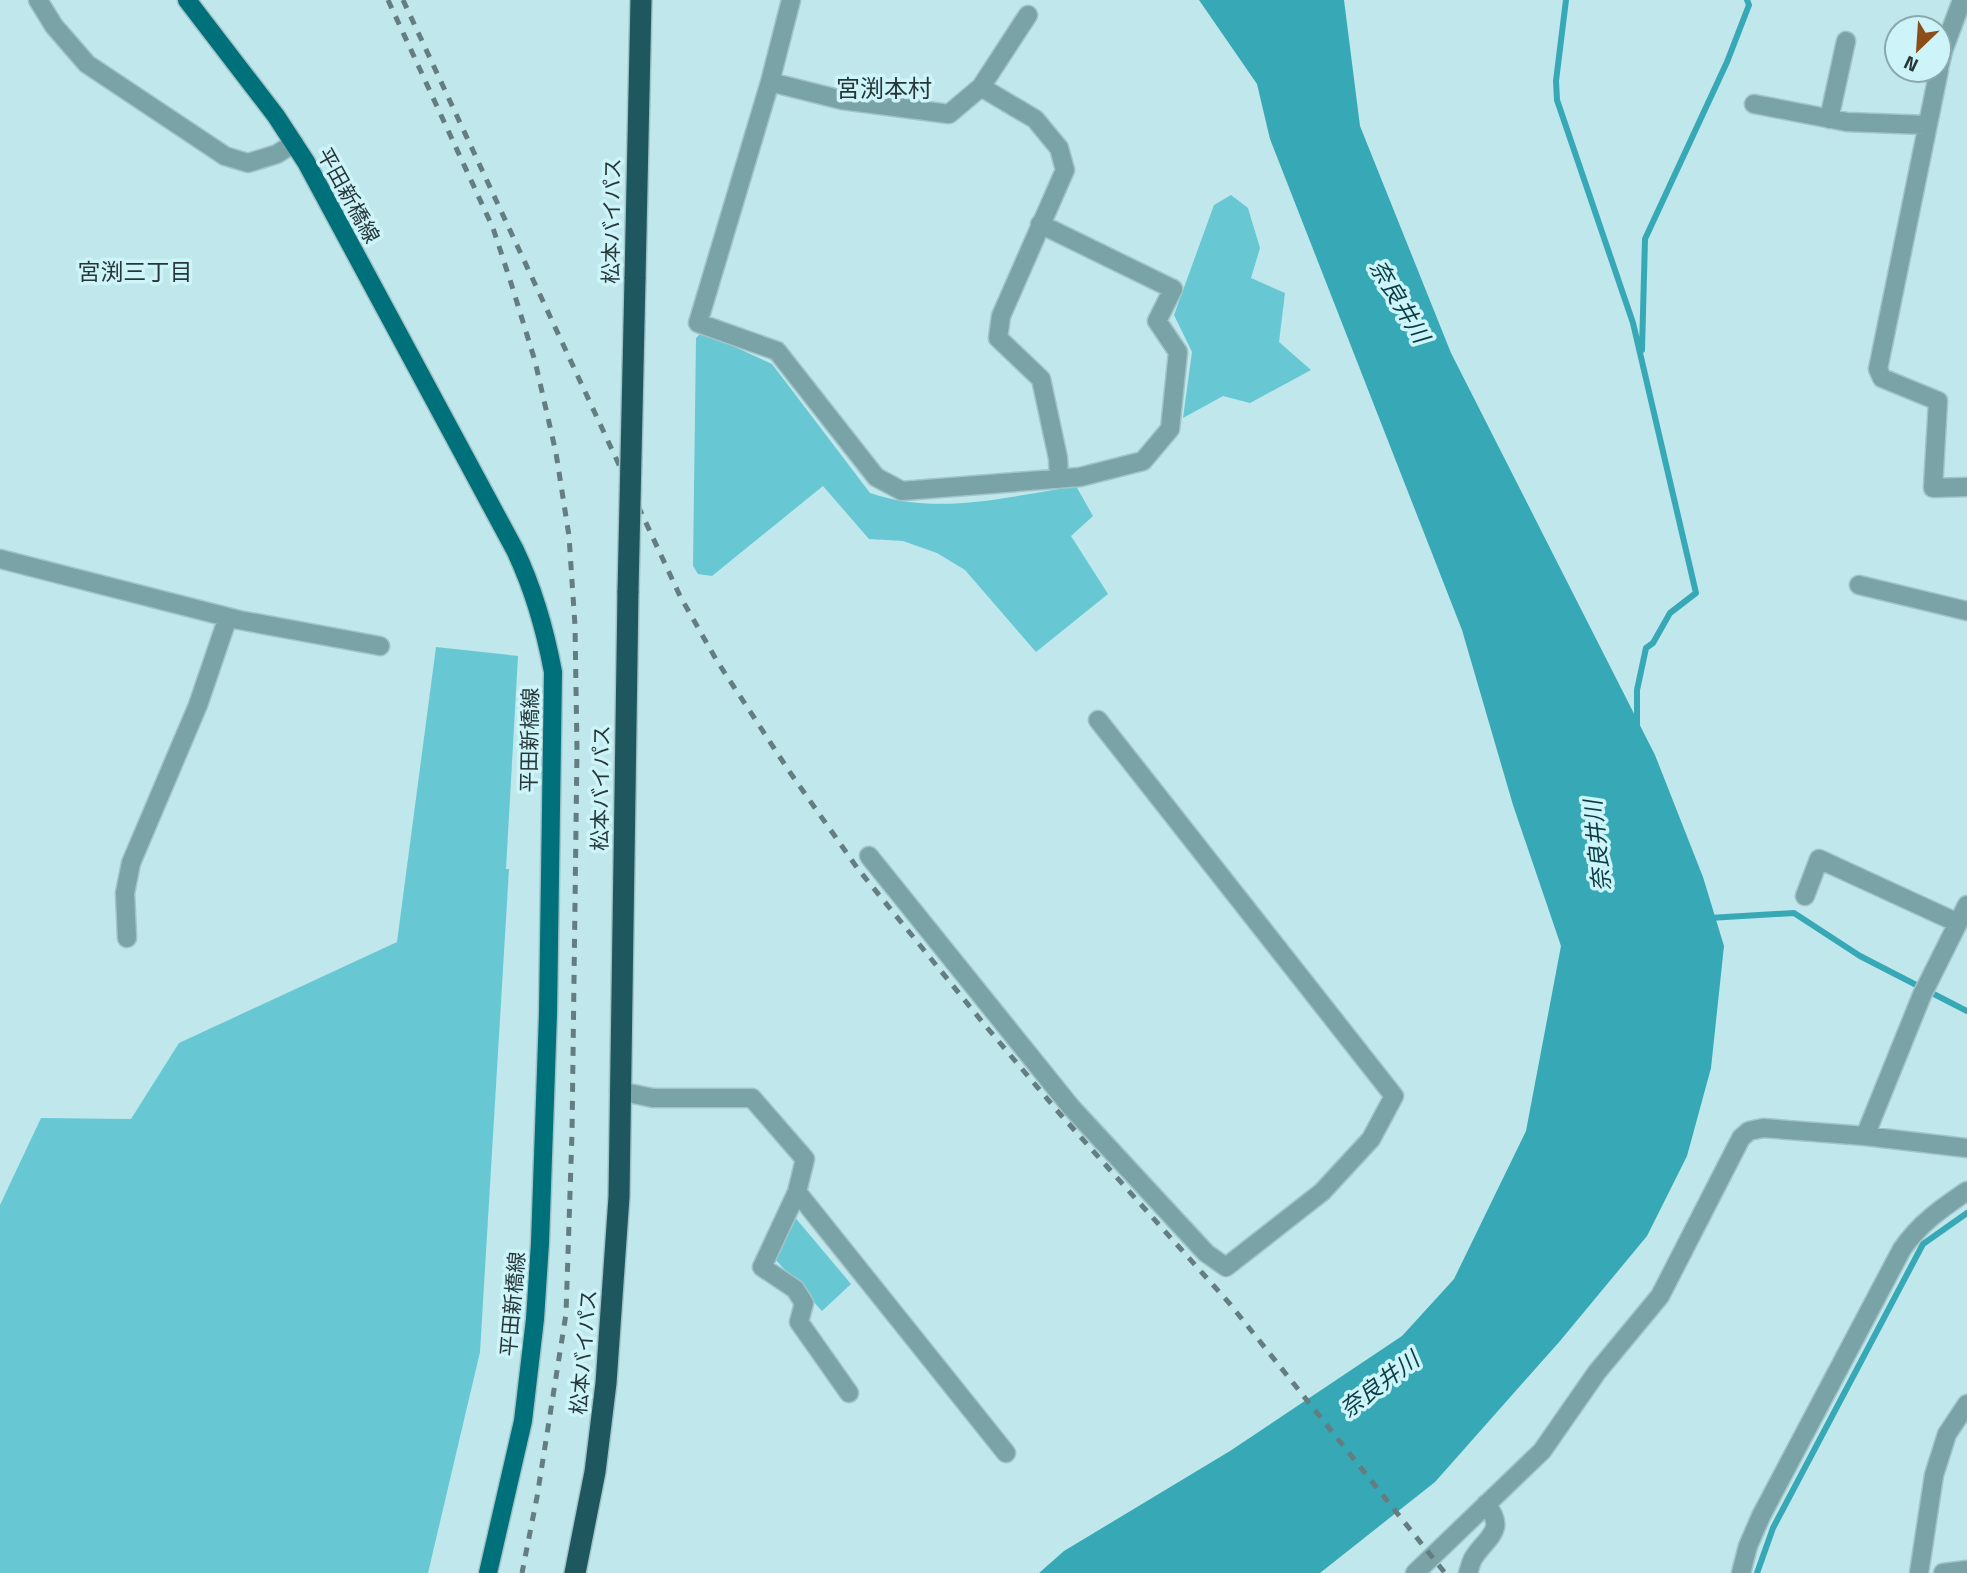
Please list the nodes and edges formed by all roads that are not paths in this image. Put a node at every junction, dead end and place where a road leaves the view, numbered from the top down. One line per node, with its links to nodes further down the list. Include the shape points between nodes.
1 (38, 0): 15 (street, via 87,64 225,156 248,163)
2 (188, 0): 15 (main road, 平田新橋線)
3 (641, 0): 30 (highway, 松本バイパス, bridge)
4 (791, 0): 9 (street)
5 (1962, 0): 7 (street)
6 (1028, 15): 11 (street)
7 (1953, 24)
8 (1846, 41): 13 (street)
9 (770, 82): 11 (street, via 842,100 949,114); 17 (street, via 698,323 777,351 876,477 902,491)
10 (1936, 84): 14 (street)
11 (981, 86): 16 (street, via 1035,119 1059,148 1065,170)
12 (1754, 104): 13 (street)
13 (1829, 118): 14 (street)
14 (1926, 125): 18 (street, via 1878,369 1882,378 1938,401 1933,488)
15 (294, 143): 40 (main road, 平田新橋線, via 531,582 553,672 548,1013 535,1319 523,1421)
16 (1041, 224): 17 (street, via 1001,316 998,338 1041,379); 17 (street, via 1173,289 1157,321 1178,352 1170,429 1143,461)
17 (1059, 479)
18 (1967, 487)
19 (0, 559): 22 (street)
20 (1859, 585): 21 (street)
21 (1967, 611)
22 (228, 617): 23 (street); 29 (street, via 191,725 131,863 125,893)
23 (380, 646)
24 (1098, 720): 25 (street, via 1394,1097 1371,1139 1322,1192 1226,1267 1206,1253 1071,1107)
25 (869, 856)
26 (1805, 896): 28 (street, via 1819,859)
27 (1967, 905): 28 (street)
28 (1958, 922): 31 (street)
29 (127, 938)
30 (619, 1091): 34 (street, via 653,1098 752,1098 805,1160); 41 (highway, 松本バイパス, via 619,1197 606,1383)
31 (1865, 1136): 32 (street); 38 (street, via 1763,1128 1741,1138 1660,1296 1597,1372 1542,1451)
32 (1967, 1148)
33 (1967, 1191): 44 (street, via 1929,1217 1902,1249 1761,1516)
34 (797, 1192): 35 (street, via 762,1267 795,1289 804,1303 799,1322); 37 (street)
35 (849, 1393)
36 (1967, 1404): 45 (street, via 1947,1433 1934,1475)
37 (1006, 1453)
38 (1486, 1504): 42 (street); 43 (street, via 1495,1515 1495,1524 1488,1542 1472,1558)
39 (1967, 1570): 46 (street)
40 (488, 1573)
41 (575, 1573)
42 (1415, 1573)
43 (1468, 1573)
44 (1741, 1573)
45 (1919, 1573)
46 (1943, 1573)

